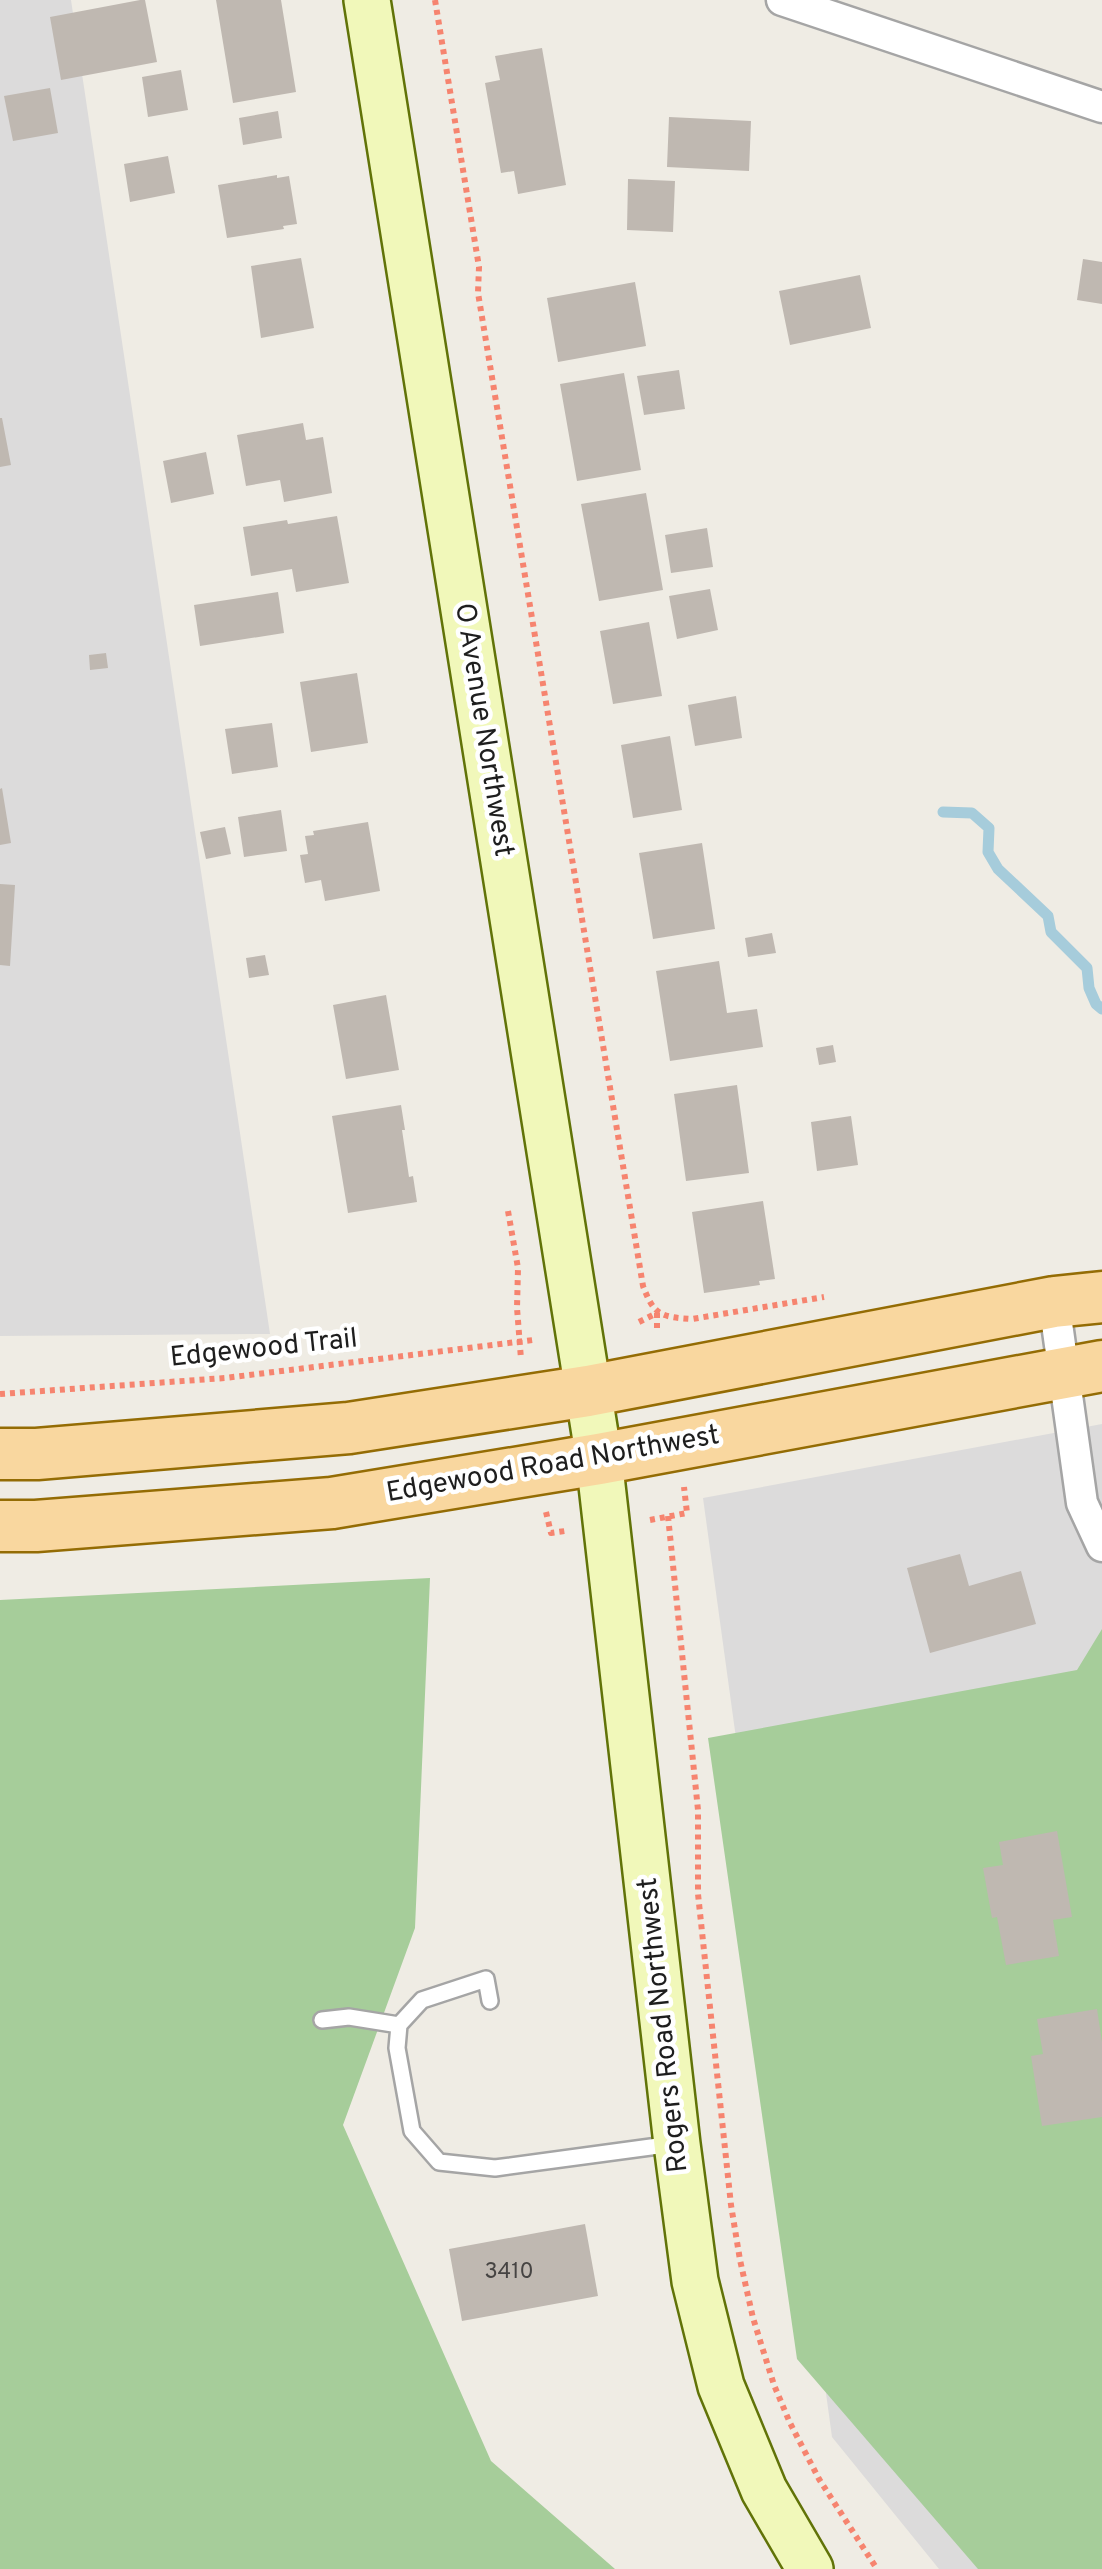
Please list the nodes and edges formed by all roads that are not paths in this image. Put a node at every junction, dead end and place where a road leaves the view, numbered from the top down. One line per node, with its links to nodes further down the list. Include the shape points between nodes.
1 (367, 0): 7 (street, O Avenue Northwest)
2 (782, 0): 3 (street)
3 (1102, 107)
4 (1102, 1297): 5 (main road)
5 (1054, 1302): 6 (street); 7 (main road)
6 (1083, 1370): 9 (main road, Edgewood Road Northwest); 11 (street, via 1082,1503)
7 (588, 1391): 8 (main road, via 349,1428); 9 (street, O Avenue Northwest)
8 (0, 1454)
9 (599, 1459): 10 (main road, Edgewood Road Northwest, via 332,1503); 15 (street, Rogers Road Northwest)
10 (0, 1526)
11 (1102, 1546)
12 (490, 2001): 14 (lane, via 486,1978 422,2000)
13 (322, 2020): 14 (lane)
14 (399, 2025): 15 (lane, via 412,2131 440,2162 494,2168)
15 (677, 2144): 16 (street, Rogers Road Northwest, via 694,2281 721,2386 764,2490)
16 (810, 2569)

